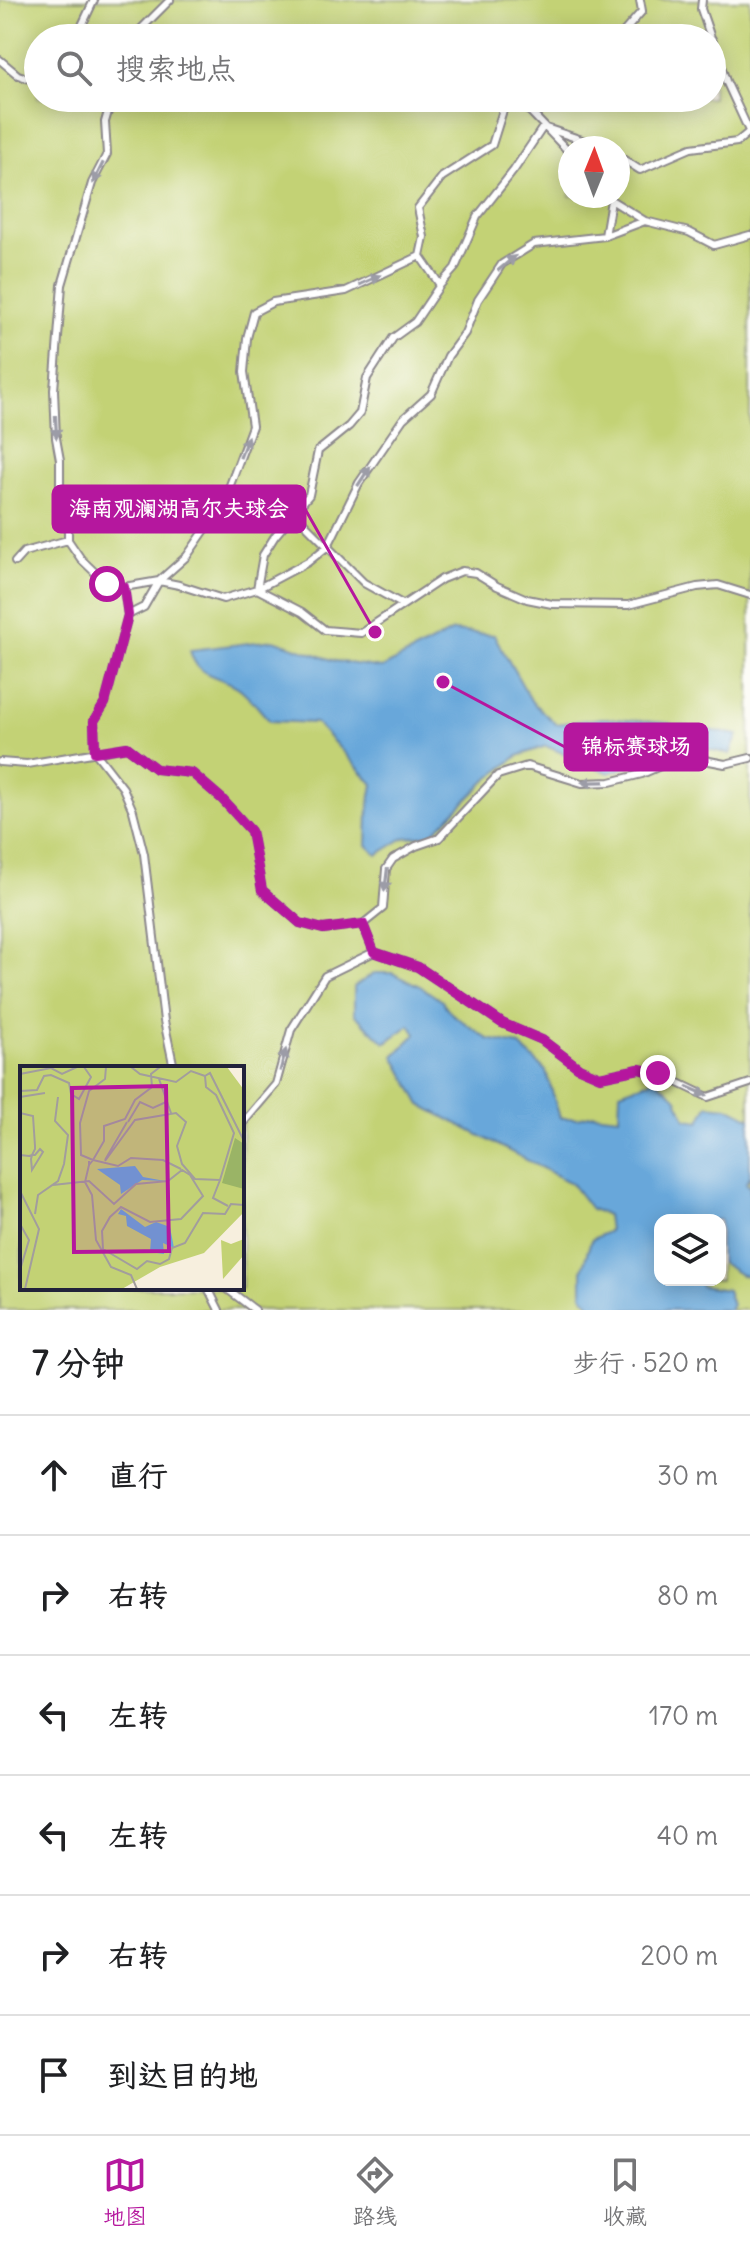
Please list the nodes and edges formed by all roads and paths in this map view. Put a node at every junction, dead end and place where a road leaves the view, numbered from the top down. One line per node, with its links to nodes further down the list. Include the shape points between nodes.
1 (94, 0): 5 (lane)
2 (170, 0): 6 (lane)
3 (640, 0): 7 (lane, via 642,11)
4 (702, 0): 8 (lane)
5 (81, 24)
6 (146, 24)
7 (631, 24)
8 (706, 24)
9 (0, 60): 11 (lane)
10 (726, 74): 16 (lane)
11 (24, 77)
12 (108, 112): 28 (lane, one-way to 28, via 107,154 92,183 62,285 54,390 60,502)
13 (502, 112): 25 (lane, via 492,145 442,177 418,208 424,237)
14 (531, 112): 15 (lane)
15 (543, 127): 17 (lane); 18 (lane); 26 (lane, via 477,217 455,268)
16 (749, 132): 19 (lane, via 737,142 691,148 640,170)
17 (570, 136)
18 (558, 141)
19 (630, 164)
20 (609, 208): 24 (lane)
21 (625, 208): 22 (lane)
22 (645, 221): 23 (lane, via 689,232 714,245); 24 (lane)
23 (750, 235)
24 (605, 236): 29 (lane, one-way to 24, via 359,483 403,419 431,394 502,264 534,244)
25 (420, 256): 26 (lane); 31 (lane, one-way to 25, via 187,556 223,504 252,426 244,372 254,312 273,302 346,291)
26 (440, 285): 27 (lane, via 415,322 393,338 367,378 360,413 318,451 309,495)
27 (295, 514): 29 (lane); 33 (lane, via 263,555)
28 (68, 540): 30 (lane, via 24,552); 32 (lane, via 107,584)
29 (328, 546): 33 (lane); 35 (lane, via 364,583)
30 (15, 562)
31 (159, 581): 32 (lane); 33 (lane, via 223,599); 36 (lane, via 144,607)
32 (124, 587): 36 (lane)
33 (257, 589): 35 (lane, via 325,630 361,633)
34 (750, 595): 35 (lane, via 718,585 628,605 552,604 462,571)
35 (402, 604)
36 (128, 615): 37 (lane, via 105,703 94,721)
37 (95, 752): 39 (lane, via 27,764); 40 (lane, via 127,747 156,769 192,773 251,831 262,890 300,923 323,929); 42 (lane, via 123,788 133,811)
38 (750, 758): 40 (lane, one-way to 40, via 725,764 674,760 610,782 582,783 527,766 498,775 439,838 393,859 386,869 383,908)
39 (0, 762)
40 (363, 924): 41 (lane)
41 (374, 952): 43 (lane, one-way to 43, via 418,967 502,1023 542,1040 600,1077 639,1069 708,1097); 44 (lane, one-way to 41, via 276,1084 291,1030 325,976)
42 (174, 1066)
43 (750, 1083)
44 (244, 1122)
45 (209, 1290): 47 (lane)
46 (229, 1290): 48 (lane)
47 (219, 1310)
48 (255, 1310)

